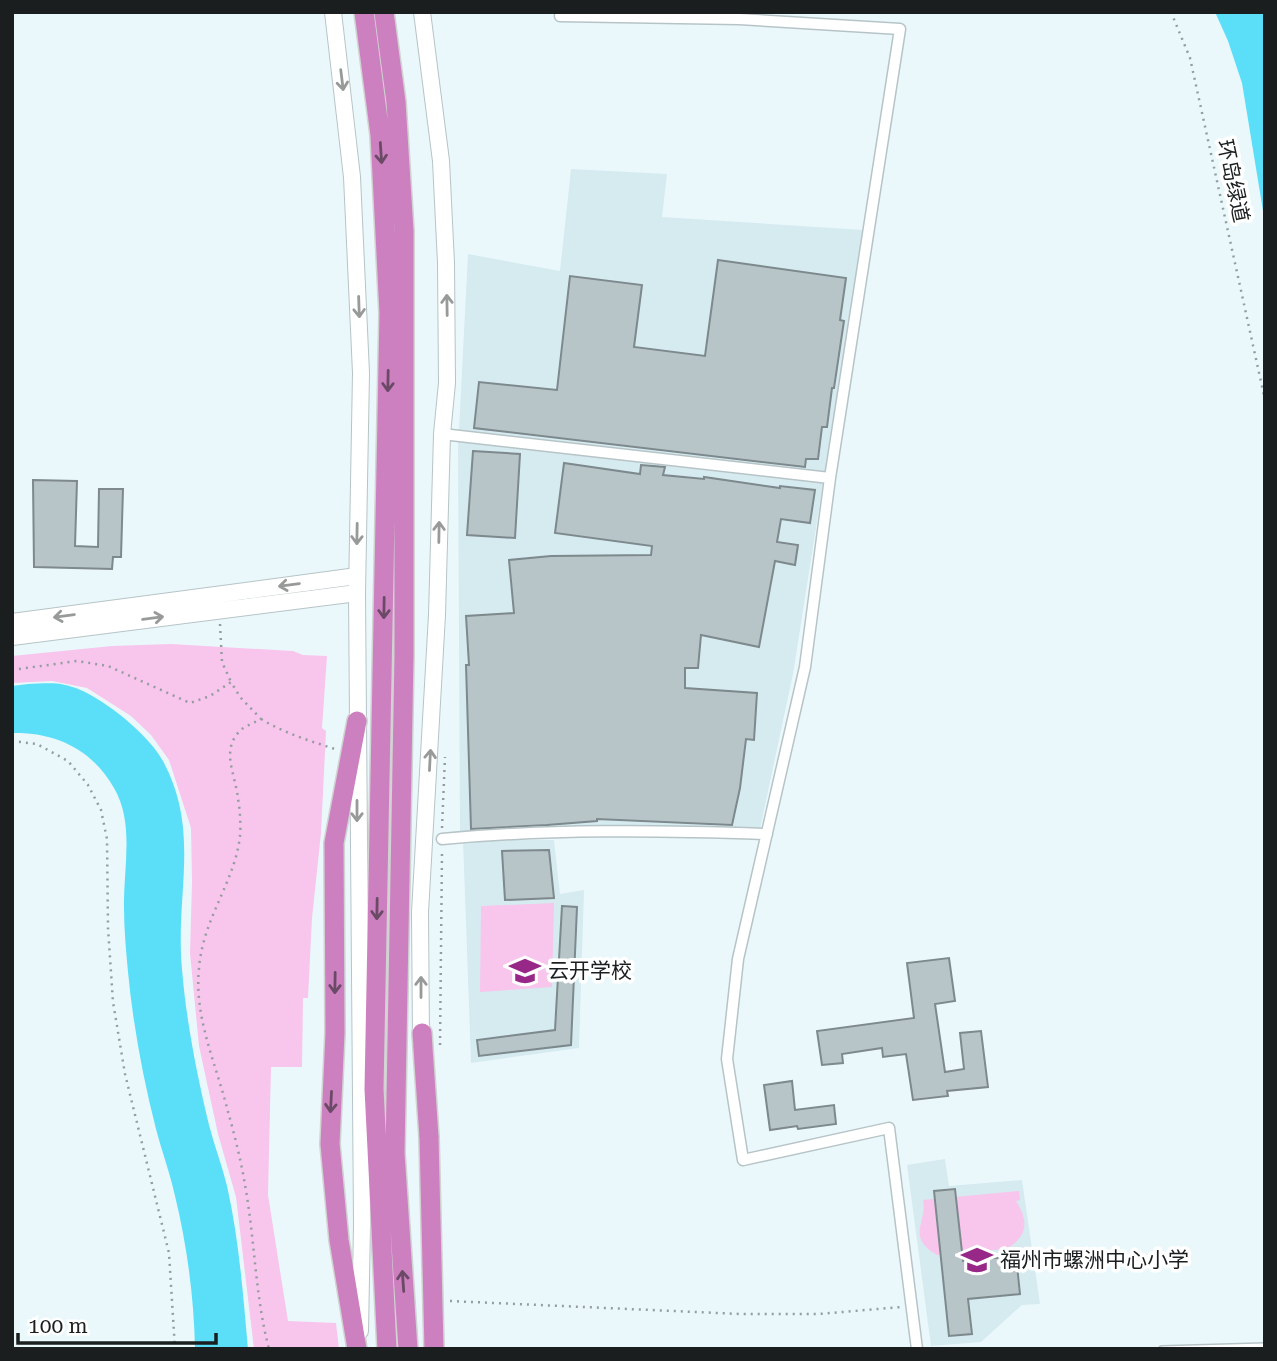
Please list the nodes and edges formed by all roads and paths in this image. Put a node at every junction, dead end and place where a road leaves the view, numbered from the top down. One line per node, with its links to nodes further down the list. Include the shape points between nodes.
1 (333, 12): 11 (main road, one-way to 11, via 348,130 359,300)
2 (364, 12): 32 (highway, one-way to 32, via 380,135 389,313 374,1089)
3 (384, 12): 33 (highway, one-way to 3, via 396,1153 404,656 404,231 396,102)
4 (422, 12): 9 (main road, one-way to 4, via 447,383 445,230)
5 (1171, 12): 8 (path, 环岛绿道, via 1190,58)
6 (560, 16): 7 (street)
7 (740, 16): 10 (street, via 900,29)
8 (1265, 400)
9 (442, 434): 10 (street); 24 (main road, one-way to 9, via 421,912)
10 (830, 478): 22 (street, via 805,667)
11 (357, 585): 12 (main road); 13 (main road, one-way to 13); 18 (main road)
12 (219, 609): 14 (main road, one-way to 12); 16 (path, via 221,651)
13 (12, 622)
14 (12, 636)
15 (12, 670): 16 (path, via 77,661 108,666 190,703)
16 (230, 682): 17 (path)
17 (261, 719): 20 (path); 30 (path, via 242,729 231,746 229,763 239,797 240,836 233,868 203,937 198,970 208,1050 245,1185)
18 (357, 721): 31 (main road, one-way to 31); 31 (highway, one-way to 31, via 334,843 335,1033 330,1144 339,1240)
19 (12, 741): 29 (path, via 37,744 68,761 101,810 107,839 113,1002 125,1074 169,1253)
20 (335, 749)
21 (445, 758): 23 (path)
22 (766, 834): 23 (street, via 659,830); 27 (street, via 738,959 727,1059 743,1160 889,1128)
23 (442, 839): 25 (path)
24 (422, 1033): 26 (main road, via 420,1148); 34 (highway, bridge, via 429,1137)
25 (440, 1046)
26 (426, 1300): 27 (path, via 740,1314 819,1314); 34 (main road)
27 (911, 1306): 35 (street)
28 (1265, 1346): 36 (lane)
29 (175, 1349)
30 (269, 1349)
31 (359, 1349)
32 (387, 1349)
33 (408, 1349)
34 (432, 1349)
35 (917, 1349)
36 (1161, 1349)

